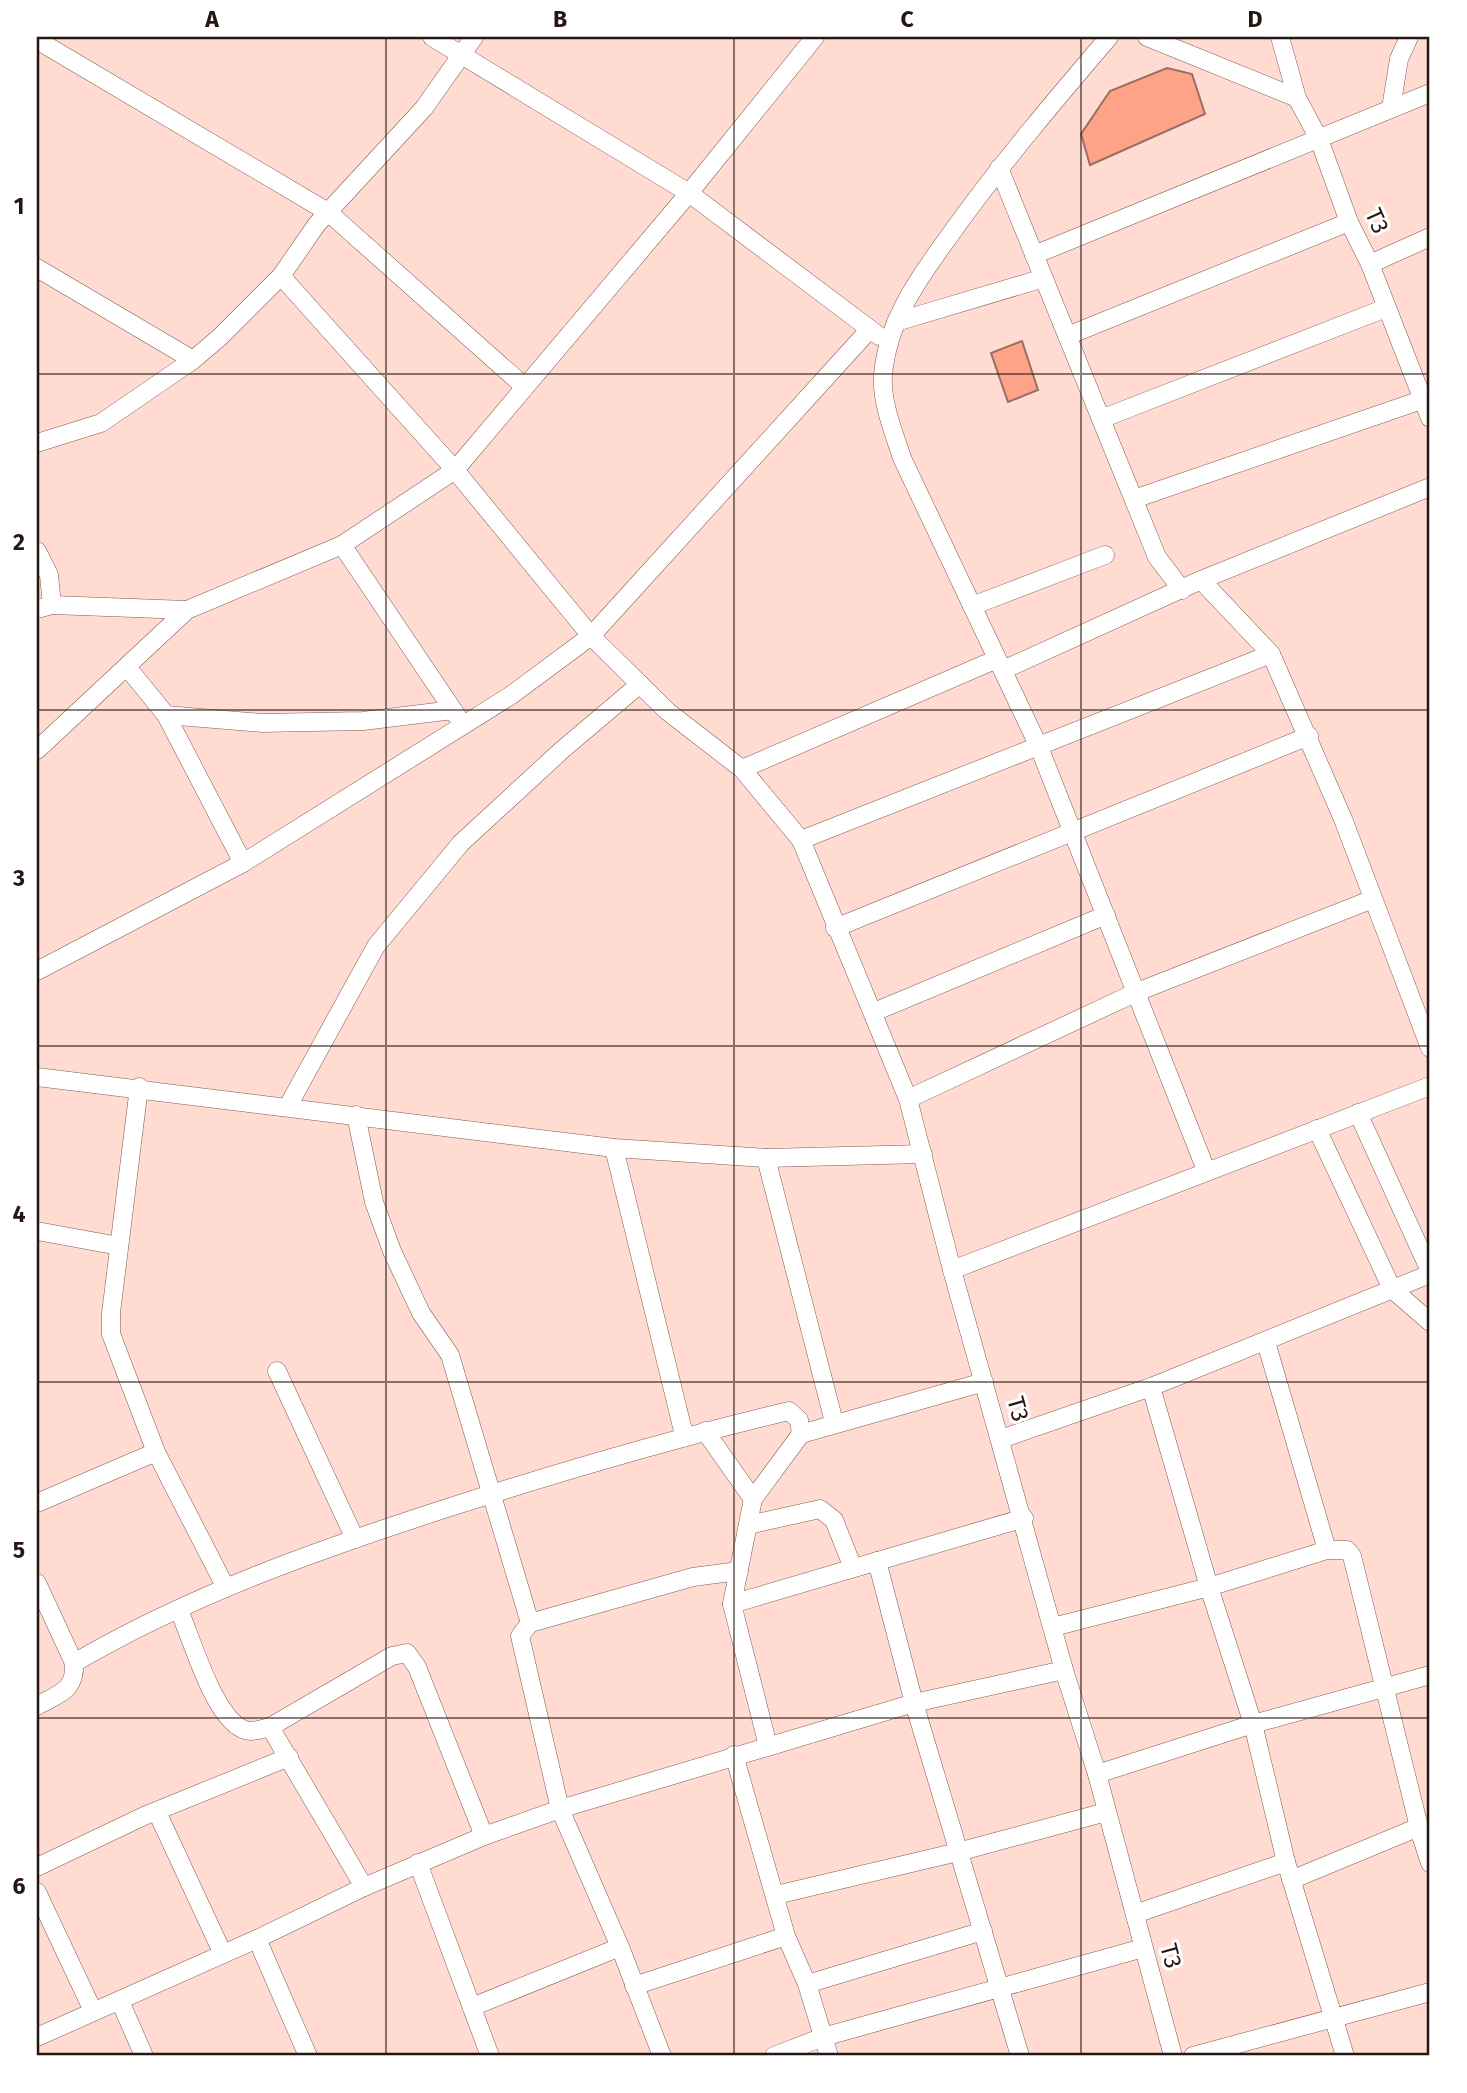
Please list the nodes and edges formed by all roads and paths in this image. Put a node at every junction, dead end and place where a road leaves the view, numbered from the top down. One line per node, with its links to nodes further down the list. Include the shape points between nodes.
1 (432, 37): 9 (street)
2 (474, 37): 9 (street)
3 (815, 37): 15 (street)
4 (1109, 37): 14 (street)
5 (1147, 37): 11 (street)
6 (1409, 37): 12 (street, via 1399,59)
7 (37, 40): 16 (street)
8 (1280, 40): 11 (street, T3)
9 (463, 53): 15 (street); 16 (street, via 424,108)
10 (1430, 93): 12 (street)
11 (1297, 99): 13 (street, T3)
12 (1391, 108): 13 (street)
13 (1319, 139): 17 (street, T3); 19 (street)
14 (999, 168): 19 (street); 25 (street, via 923,273)
15 (689, 193): 26 (street); 30 (street)
16 (328, 212): 22 (street); 30 (street)
17 (1349, 222): 20 (street, T3); 27 (street)
18 (1430, 237): 20 (street)
19 (1034, 255): 23 (street)
20 (1370, 264): 24 (street, T3)
21 (37, 268): 29 (street)
22 (281, 276): 29 (street); 35 (street, T3)
23 (1044, 278): 25 (street); 27 (street)
24 (1386, 308): 31 (street, T3); 33 (street)
25 (896, 322): 28 (street)
26 (870, 329): 28 (street); 46 (street)
27 (1067, 336): 33 (street)
28 (888, 342): 43 (street, via 882,378 902,458)
29 (194, 360): 34 (street, via 101,423)
30 (525, 387): 35 (street)
31 (1427, 399): 32 (street, T3); 37 (street)
32 (1430, 418)
33 (1101, 419): 37 (street)
34 (37, 443)
35 (455, 470): 38 (street); 46 (street, T3)
36 (1430, 487): 41 (street)
37 (1134, 499): 42 (street, via 1157,557)
38 (342, 545): 45 (street); 51 (street)
39 (37, 551): 44 (street, via 49,575)
40 (1104, 555): 43 (street)
41 (1201, 580): 42 (street); 47 (street)
42 (1182, 590): 48 (street)
43 (972, 606): 48 (street)
44 (44, 607): 45 (street)
45 (187, 610): 49 (street)
46 (591, 636): 50 (street, T3); 53 (street)
47 (1271, 654): 54 (street); 55 (street)
48 (1000, 665): 55 (street); 57 (street)
49 (127, 667): 52 (street); 56 (street)
50 (640, 684): 57 (street, T3); 72 (street, via 461,843 376,946)
51 (453, 710): 52 (street, via 363,721 262,723); 53 (street)
52 (166, 715): 60 (street)
53 (464, 725): 60 (street)
54 (1309, 736): 58 (street); 61 (street)
55 (1039, 747): 58 (street); 59 (street)
56 (37, 750)
57 (742, 769): 59 (street, T3)
58 (1073, 832): 62 (street); 63 (street)
59 (801, 840): 63 (street, T3)
60 (243, 863): 64 (street)
61 (1374, 899): 65 (street); 67 (street)
62 (1106, 915): 65 (street); 66 (street)
63 (835, 928): 66 (street, T3)
64 (37, 971)
65 (1137, 992): 71 (street); 79 (street)
66 (874, 1012): 71 (street, T3)
67 (1430, 1048)
68 (37, 1077): 70 (street)
69 (1430, 1086): 73 (street)
70 (139, 1087): 72 (street); 81 (street)
71 (908, 1099): 77 (street, T3)
72 (288, 1106): 74 (street)
73 (1358, 1113): 75 (street); 83 (street)
74 (356, 1115): 76 (street); 97 (street, via 374,1202 391,1251 421,1313 450,1355)
75 (1317, 1129): 79 (street); 84 (street)
76 (614, 1148): 78 (street); 94 (street)
77 (923, 1154): 78 (street); 82 (street, T3)
78 (766, 1158): 91 (street)
79 (1206, 1170): 82 (street)
80 (37, 1231): 81 (street)
81 (119, 1245): 96 (street, via 111,1334)
82 (952, 1270): 89 (street, T3)
83 (1430, 1272): 84 (street)
84 (1392, 1289): 86 (street); 87 (street)
85 (1430, 1303): 86 (street)
86 (1430, 1323)
87 (1266, 1342): 90 (street); 103 (street)
88 (277, 1371): 102 (street)
89 (985, 1382): 91 (street); 95 (street, T3)
90 (1151, 1387): 95 (street); 108 (street)
91 (834, 1422): 93 (street)
92 (705, 1431): 93 (street, via 789,1411 799,1420); 94 (street); 98 (street)
93 (801, 1434): 98 (street)
94 (684, 1435): 97 (street)
95 (1001, 1439): 100 (street, T3)
96 (156, 1452): 99 (street); 109 (street)
97 (492, 1493): 102 (street); 112 (street)
98 (753, 1500): 101 (street)
99 (37, 1503)
100 (1024, 1518): 104 (street); 113 (street, T3)
101 (748, 1525): 105 (street, via 820,1509 834,1520); 106 (street)
102 (355, 1539): 109 (street)
103 (1326, 1550): 108 (street); 117 (street, via 1340,1548 1352,1556)
104 (877, 1561): 105 (street); 118 (street)
105 (853, 1568): 110 (street)
106 (739, 1571): 110 (street); 112 (street, via 693,1577)
107 (37, 1583): 114 (street)
108 (1209, 1587): 113 (street); 120 (street)
109 (226, 1588): 111 (street)
110 (732, 1604): 122 (street)
111 (179, 1610): 114 (street); 121 (street, via 225,1714 239,1728 254,1732)
112 (530, 1622): 126 (street, via 520,1636)
113 (1054, 1626): 115 (street, T3)
114 (74, 1664): 119 (street, via 70,1688)
115 (1065, 1670): 118 (street); 125 (street, T3)
116 (1430, 1675): 117 (street)
117 (1386, 1685): 120 (street); 129 (street)
118 (914, 1703): 122 (street); 131 (street)
119 (37, 1706)
120 (1253, 1724): 125 (street); 132 (street)
121 (270, 1727): 124 (street); 130 (street, via 392,1656 407,1653 417,1667)
122 (768, 1746): 123 (street)
123 (734, 1755): 126 (street); 139 (street)
124 (289, 1757): 127 (street); 137 (street)
125 (1097, 1774): 128 (street, T3)
126 (560, 1809): 130 (street); 144 (street)
127 (158, 1812): 135 (street); 146 (street)
128 (1106, 1812): 131 (street); 140 (street, T3)
129 (1423, 1831): 133 (street); 136 (street)
130 (484, 1836): 134 (street)
131 (958, 1852): 139 (street); 141 (street)
132 (1286, 1862): 136 (street); 140 (street)
133 (1430, 1863)
134 (418, 1864): 137 (street); 152 (street)
135 (37, 1867)
136 (1291, 1880): 154 (street)
137 (364, 1886): 143 (street)
138 (37, 1892): 153 (street)
139 (776, 1895): 142 (street)
140 (1135, 1914): 145 (street, T3)
141 (983, 1931): 147 (street); 149 (street)
142 (786, 1936): 147 (street); 148 (street)
143 (257, 1939): 146 (street); 159 (street)
144 (620, 1947): 148 (street); 152 (street)
145 (1143, 1948): 149 (street); 164 (street, T3)
146 (223, 1954): 151 (street)
147 (807, 1984): 155 (street)
148 (634, 1986): 160 (street)
149 (1000, 1989): 155 (street); 163 (street)
150 (1430, 1992): 154 (street)
151 (120, 2001): 153 (street); 158 (street)
152 (472, 2007): 157 (street)
153 (93, 2011): 156 (street)
154 (1332, 2019): 165 (street); 166 (street)
155 (823, 2037): 161 (street); 162 (street)
156 (37, 2038)
157 (485, 2055)
158 (144, 2056)
159 (308, 2056)
160 (662, 2056)
161 (774, 2056)
162 (829, 2056)
163 (1020, 2056)
164 (1173, 2056)
165 (1193, 2056)
166 (1345, 2056)

